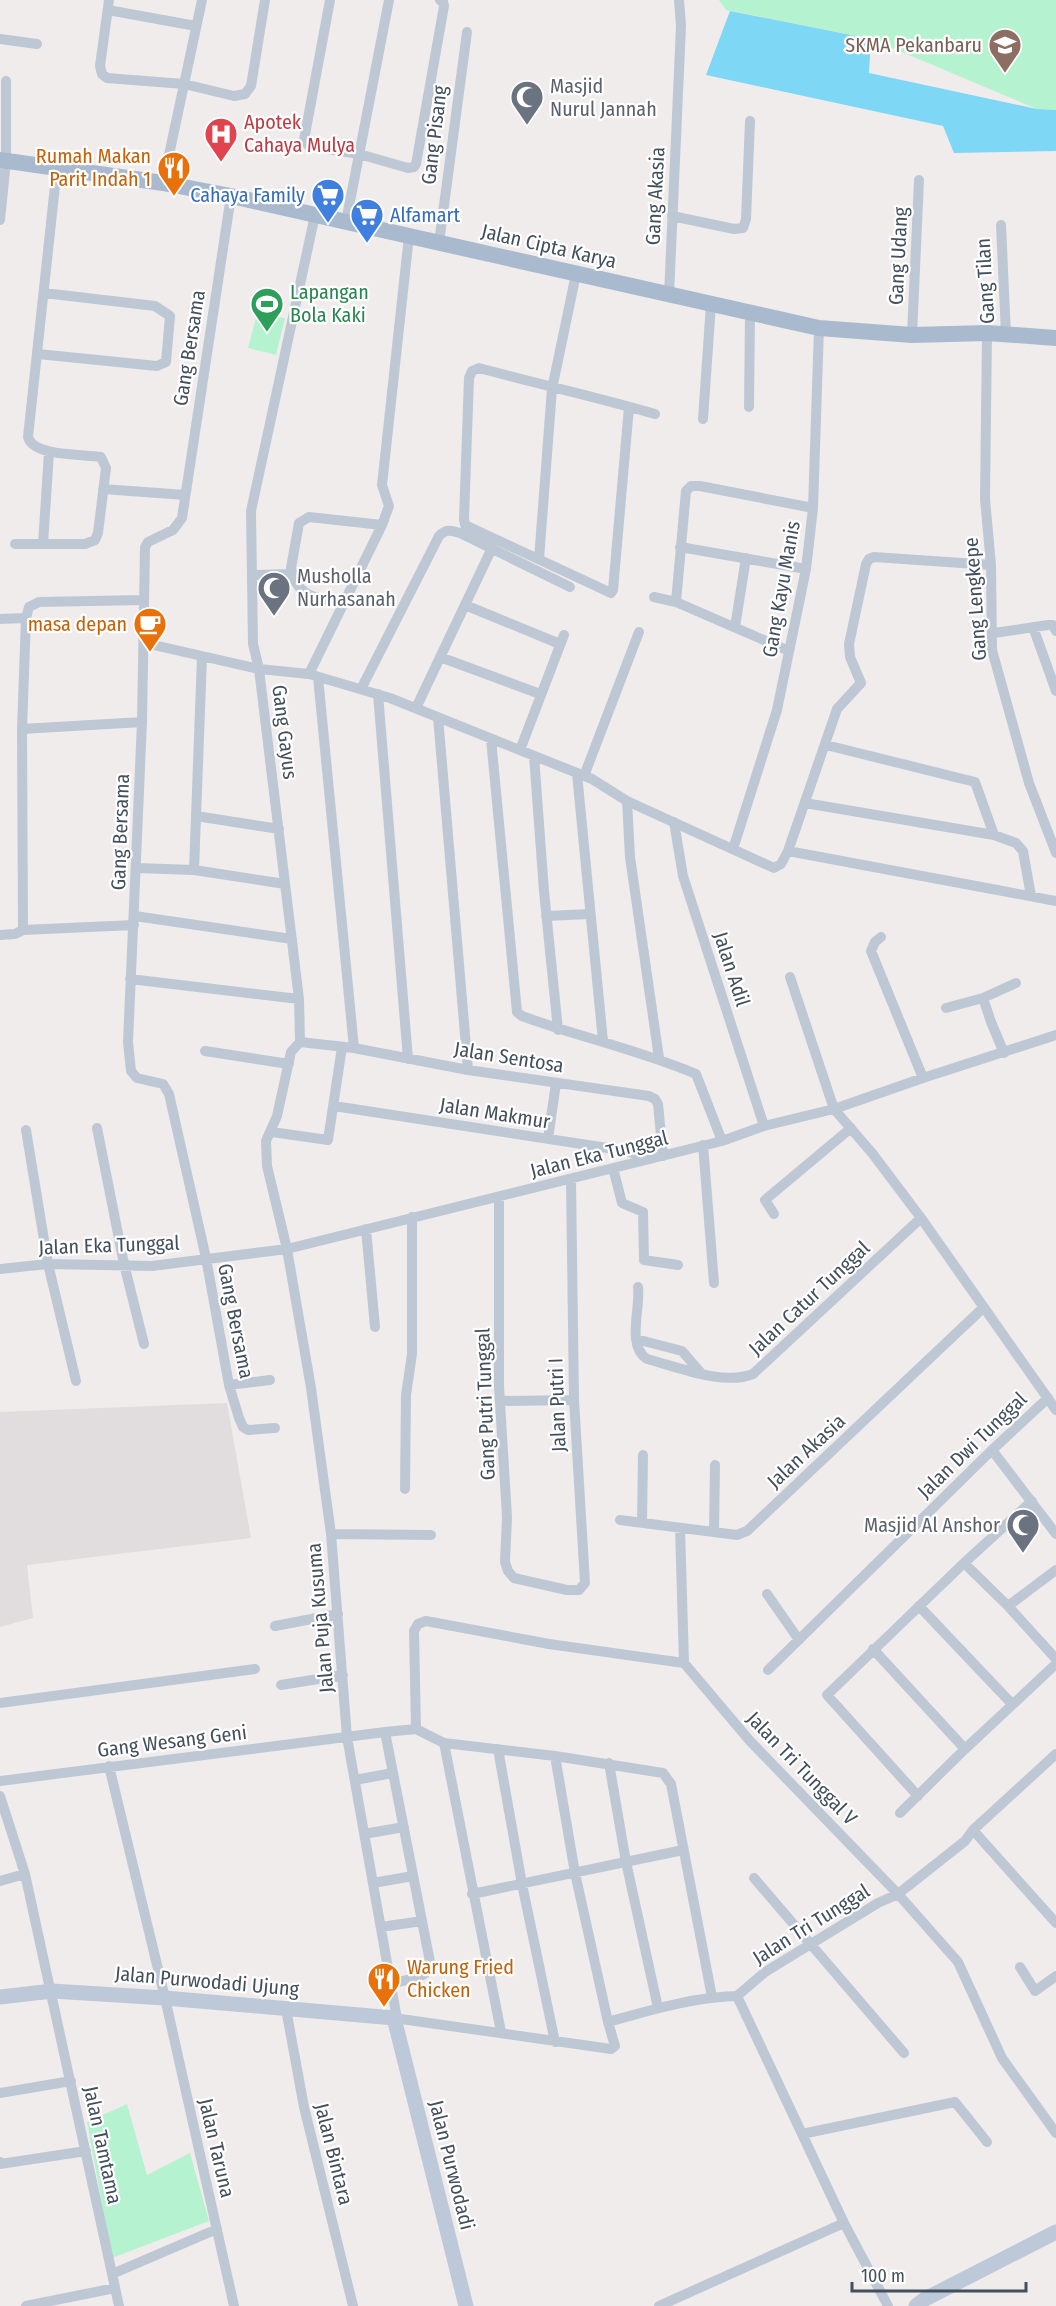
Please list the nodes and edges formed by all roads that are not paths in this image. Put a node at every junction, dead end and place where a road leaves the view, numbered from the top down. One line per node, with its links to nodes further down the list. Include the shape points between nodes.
1 (202, 0): 8 (street)
2 (265, 0): 13 (street, via 251,86 244,94 234,96)
3 (330, 0): 15 (street, via 304,140 309,146)
4 (389, 0): 15 (street)
5 (440, 0): 15 (street, via 444,6 416,164 408,168)
6 (679, 0): 22 (street, Gang Akasia)
7 (109, 5): 8 (street); 13 (street, via 102,74 107,78)
8 (196, 26): 13 (street)
9 (467, 32): 27 (street, Gang Pisang)
10 (0, 39): 11 (street)
11 (37, 44)
12 (6, 81): 16 (street)
13 (184, 84): 19 (street)
14 (750, 121): 22 (street, via 743,228)
15 (359, 154): 24 (street)
16 (3, 161): 17 (main road, Jalan Cipta Karya); 23 (street)
17 (57, 167): 19 (main road, Jalan Cipta Karya); 29 (street)
18 (919, 180): 36 (street, Gang Udang)
19 (163, 183): 20 (main road, Jalan Cipta Karya)
20 (231, 196): 21 (main road, Jalan Cipta Karya); 46 (street, Gang Bersama)
21 (315, 215): 24 (main road, Jalan Cipta Karya); 58 (street, Gang Gayus, via 251,511)
22 (672, 216): 30 (street, Gang Akasia)
23 (0, 220)
24 (346, 222): 26 (main road, Jalan Cipta Karya)
25 (1001, 225): 35 (street, Gang Tilan)
26 (409, 236): 27 (main road, Jalan Cipta Karya); 48 (street, via 382,485 389,506)
27 (439, 243): 28 (main road, Jalan Cipta Karya)
28 (576, 274): 30 (main road, Jalan Cipta Karya); 39 (street)
29 (44, 293): 38 (street); 38 (street, via 164,310 170,316 168,354 166,362 157,366)
30 (669, 295): 31 (main road, Jalan Cipta Karya)
31 (711, 304): 32 (main road, Jalan Cipta Karya); 43 (street)
32 (750, 313): 33 (main road, Jalan Cipta Karya); 40 (street)
33 (819, 328): 36 (main road, Jalan Cipta Karya); 47 (street, Gang Kayu Manis)
34 (987, 333): 35 (main road, Jalan Cipta Karya); 36 (main road, Jalan Cipta Karya); 55 (street, Gang Lengkepe, via 985,499)
35 (1006, 334): 37 (main road, Jalan Cipta Karya)
36 (912, 335)
37 (1056, 338)
38 (38, 354): 44 (street, via 28,437 34,447)
39 (552, 388): 41 (street); 54 (street); 54 (street, via 479,368 469,378 465,525)
40 (749, 406)
41 (629, 407): 42 (street); 54 (street, via 613,590 605,591)
42 (655, 414)
43 (703, 419)
44 (49, 452): 45 (street, via 101,457 106,468); 50 (street)
45 (103, 489): 46 (street); 50 (street, via 94,540 85,544)
46 (185, 495): 61 (street, Gang Bersama, via 182,518 173,530 145,547)
47 (813, 508): 51 (street, via 691,486 686,491); 56 (street, Gang Kayu Manis)
48 (382, 525): 57 (street, via 309,516 303,519 299,523); 63 (street)
49 (15, 544): 50 (street)
50 (43, 544)
51 (680, 547): 53 (street); 62 (street)
52 (492, 548): 59 (street); 64 (street); 78 (street, via 448,530 439,537)
53 (746, 558): 56 (street); 67 (street)
54 (538, 559)
55 (992, 565): 71 (street, Gang Lengkepe); 87 (street, via 869,559 849,644 861,682 837,709)
56 (806, 569): 73 (street, Gang Kayu Manis)
57 (292, 574): 58 (street); 63 (street, via 309,596)
58 (253, 575): 76 (street, Gang Gayus, via 253,644)
59 (570, 587)
60 (654, 597): 62 (street)
61 (143, 600): 65 (street, via 39,602 30,608); 72 (street, Gang Bersama)
62 (676, 602): 67 (street)
63 (343, 603): 77 (street)
64 (465, 604): 75 (street); 81 (street, via 562,639)
65 (26, 618): 66 (street); 85 (street)
66 (0, 619)
67 (735, 627): 73 (street)
68 (1033, 627): 69 (street, via 1053,625); 71 (street); 79 (street)
69 (1056, 631)
70 (639, 632): 90 (street)
71 (994, 633): 99 (street, Gang Lengkepe, via 992,650 1026,772)
72 (145, 643): 74 (street); 84 (street, Gang Bersama)
73 (789, 651): 97 (street, Gang Kayu Manis, via 777,710)
74 (202, 657): 76 (street); 93 (street)
75 (440, 657): 81 (street); 82 (street)
76 (259, 669): 77 (street); 95 (street, Gang Gayus)
77 (313, 675): 78 (street); 123 (street)
78 (361, 689): 80 (street)
79 (1056, 691)
80 (378, 694): 82 (street); 127 (street)
81 (540, 694): 88 (street)
82 (416, 708): 83 (street)
83 (438, 717): 86 (street); 129 (street)
84 (142, 722): 85 (street); 100 (street, Gang Bersama)
85 (22, 729): 108 (street)
86 (491, 738): 88 (street); 118 (street, via 515,1005 522,1016)
87 (826, 745): 92 (street); 96 (street, via 975,782)
88 (520, 750): 89 (street)
89 (534, 756): 90 (street); 106 (street)
90 (580, 775): 91 (street); 105 (street)
91 (627, 801): 94 (street); 126 (street, via 630,857)
92 (806, 802): 96 (street); 98 (street)
93 (196, 816): 95 (street); 101 (street)
94 (674, 822): 97 (street); 134 (street, Jalan Adil, via 683,876)
95 (279, 829): 102 (street, Gang Gayus)
96 (994, 835): 103 (street, via 1016,843 1023,852)
97 (733, 849): 98 (street, via 774,868)
98 (788, 851): 103 (street)
99 (1056, 853)
100 (137, 868): 101 (street); 107 (street, Gang Bersama)
101 (194, 870): 102 (street)
102 (285, 884): 111 (street, Gang Gayus)
103 (1031, 896): 104 (street)
104 (1056, 901)
105 (590, 914): 106 (street); 120 (street)
106 (546, 916): 118 (street)
107 (135, 920): 108 (street); 111 (street); 113 (street, Gang Bersama)
108 (23, 930): 109 (street)
109 (0, 935)
110 (881, 937): 130 (street, via 871,951)
111 (292, 939): 116 (street, Gang Gayus)
112 (790, 977): 133 (street)
113 (130, 979): 116 (street); 152 (street, Gang Bersama, via 130,1071 137,1078 163,1084 169,1094)
114 (1016, 983): 115 (street)
115 (984, 998): 117 (street); 125 (street)
116 (299, 999): 121 (street, Gang Gayus)
117 (946, 1008)
118 (558, 1030): 120 (street)
119 (1056, 1035): 125 (street, Jalan Eka Tunggal)
120 (603, 1041): 126 (street)
121 (300, 1042): 122 (street, Jalan Sentosa); 128 (street, Gang Gayus, via 291,1052)
122 (342, 1047): 123 (street, Jalan Sentosa); 132 (street)
123 (354, 1048): 127 (street, Jalan Sentosa)
124 (206, 1051): 128 (street)
125 (1004, 1053): 130 (street, Jalan Eka Tunggal)
126 (660, 1058): 140 (street, via 696,1074)
127 (408, 1059): 129 (street, Jalan Sentosa)
128 (289, 1064): 138 (street, Gang Gayus)
129 (468, 1070): 131 (street, Jalan Sentosa)
130 (923, 1078): 133 (street, Jalan Eka Tunggal)
131 (556, 1083): 139 (street); 142 (street, Jalan Sentosa, via 655,1099)
132 (334, 1107): 138 (street, via 328,1140); 139 (street, Jalan Makmur)
133 (834, 1108): 134 (street, Jalan Eka Tunggal); 136 (street)
134 (764, 1126): 140 (street, Jalan Eka Tunggal)
135 (97, 1128): 154 (street)
136 (851, 1128): 147 (street, via 765,1200); 149 (street)
137 (26, 1130): 153 (street)
138 (272, 1132): 151 (street, Gang Gayus, via 266,1141 267,1166)
139 (548, 1139): 143 (street, Jalan Makmur, via 627,1151)
140 (722, 1141): 141 (street, Jalan Eka Tunggal)
141 (703, 1145): 142 (street, Jalan Eka Tunggal); 157 (street)
142 (663, 1156): 143 (street, Jalan Eka Tunggal)
143 (649, 1159): 144 (street, Jalan Eka Tunggal)
144 (614, 1168): 145 (street, Jalan Eka Tunggal); 155 (street, via 622,1203 643,1212 644,1260)
145 (571, 1179): 146 (street, Jalan Eka Tunggal); 168 (street, Jalan Putri I)
146 (499, 1198): 148 (street, Jalan Eka Tunggal); 169 (street, Gang Putri Tunggal)
147 (774, 1215)
148 (412, 1218): 150 (street, Jalan Eka Tunggal); 175 (street, via 412,1354 406,1395)
149 (921, 1218): 159 (street); 163 (street, Jalan Catur Tunggal, via 753,1374 722,1378)
150 (366, 1229): 151 (street, Jalan Eka Tunggal); 160 (street)
151 (287, 1249): 152 (street, Jalan Eka Tunggal); 181 (street, Jalan Puja Kusuma)
152 (206, 1258): 154 (street, Jalan Eka Tunggal, via 152,1266); 166 (street, Gang Bersama)
153 (48, 1264): 154 (street, Jalan Eka Tunggal); 156 (street, Jalan Eka Tunggal); 165 (street)
154 (124, 1264): 162 (street)
155 (678, 1264)
156 (0, 1269)
157 (714, 1283)
158 (638, 1287): 161 (street)
159 (983, 1308): 167 (street); 180 (street, Jalan Akasia, via 747,1532)
160 (375, 1327)
161 (636, 1339): 163 (street, via 682,1351); 163 (street, Jalan Catur Tunggal, via 641,1356)
162 (144, 1344)
163 (701, 1373)
164 (270, 1380): 166 (street)
165 (76, 1381)
166 (229, 1385): 171 (street, Gang Bersama, via 243,1427)
167 (1048, 1398): 170 (street); 172 (street, Jalan Dwi Tunggal)
168 (574, 1400): 169 (street); 186 (street, Jalan Putri I, via 585,1583 579,1590)
169 (500, 1401): 186 (street, Gang Putri Tunggal, via 507,1517 505,1562 514,1578)
170 (1056, 1410)
171 (275, 1428)
172 (992, 1450): 176 (street); 192 (street, Jalan Dwi Tunggal)
173 (643, 1455): 178 (street)
174 (715, 1465): 180 (street)
175 (405, 1489)
176 (1032, 1501): 182 (street); 184 (street)
177 (620, 1520): 178 (street, Jalan Akasia)
178 (642, 1523): 179 (street, Jalan Akasia)
179 (680, 1528): 180 (street, Jalan Akasia); 195 (street)
180 (714, 1532)
181 (331, 1534): 183 (street); 190 (street, Jalan Puja Kusuma)
182 (1056, 1534)
183 (431, 1535)
184 (964, 1563): 188 (street); 189 (street)
185 (1056, 1570): 189 (street)
186 (542, 1583)
187 (767, 1594): 192 (street)
188 (919, 1606): 193 (street); 202 (street)
189 (1008, 1606): 194 (street)
190 (338, 1614): 191 (street); 199 (street, Jalan Puja Kusuma)
191 (275, 1626)
192 (799, 1640): 198 (street, Jalan Dwi Tunggal)
193 (873, 1649): 208 (street); 217 (street, via 826,1695)
194 (1056, 1659)
195 (684, 1663): 203 (street, via 426,1621 414,1631); 232 (street, Jalan Tri Tunggal V, via 750,1742)
196 (1056, 1664): 202 (street)
197 (255, 1669): 201 (street)
198 (768, 1670)
199 (343, 1675): 200 (street); 205 (street, Jalan Puja Kusuma)
200 (281, 1685)
201 (0, 1702)
202 (1012, 1704): 208 (street)
203 (416, 1729): 204 (street, Gang Wesang Geni); 206 (street)
204 (385, 1732): 205 (street, Gang Wesang Geni); 213 (street)
205 (348, 1737): 212 (street, Gang Wesang Geni); 214 (street, Jalan Puja Kusuma)
206 (444, 1743): 207 (street); 231 (street)
207 (498, 1749): 210 (street); 230 (street)
208 (965, 1749): 217 (street)
209 (1056, 1754): 220 (street, Jalan Tri Tunggal)
210 (555, 1756): 211 (street); 224 (street)
211 (609, 1764): 222 (street, via 663,1773 671,1784); 223 (street)
212 (109, 1766): 215 (street, Gang Wesang Geni); 244 (street, Jalan Taruna)
213 (393, 1773): 214 (street); 219 (street)
214 (355, 1780): 221 (street, Jalan Puja Kusuma)
215 (0, 1781)
216 (0, 1796): 225 (street, Jalan Tamtama)
217 (918, 1796): 218 (street)
218 (900, 1813)
219 (404, 1827): 221 (street); 226 (street)
220 (973, 1830): 232 (street, Jalan Tri Tunggal, via 965,1841); 234 (street)
221 (364, 1833): 229 (street, Jalan Puja Kusuma)
222 (683, 1850): 223 (street); 243 (street)
223 (626, 1862): 224 (street); 245 (street)
224 (575, 1873): 230 (street); 248 (street)
225 (25, 1874): 228 (street); 240 (street, Jalan Tamtama)
226 (413, 1876): 229 (street); 233 (street)
227 (754, 1878): 236 (street)
228 (0, 1881)
229 (373, 1883): 235 (street, Jalan Puja Kusuma)
230 (522, 1884): 231 (street); 250 (street)
231 (472, 1894): 249 (street)
232 (898, 1894): 236 (street, Jalan Tri Tunggal); 254 (street, Jalan Tri Tunggal V, via 958,1962 1002,2058)
233 (422, 1921): 235 (street); 239 (street, via 431,1966 423,1975)
234 (1056, 1923)
235 (381, 1927): 239 (street, Jalan Puja Kusuma)
236 (810, 1944): 241 (street, Jalan Tri Tunggal, via 765,1972); 251 (street)
237 (1020, 1967): 238 (street, via 1035,1991)
238 (1056, 1976)
239 (391, 1984): 247 (street, Jalan Puja Kusuma)
240 (52, 1991): 242 (street, Jalan Purwodadi Ujung); 244 (street, Jalan Purwodadi Ujung); 252 (street, Jalan Tamtama)
241 (738, 1996): 243 (street); 255 (street)
242 (0, 1997)
243 (712, 1997): 245 (street)
244 (165, 1998): 246 (street, Jalan Purwodadi Ujung); 260 (street, Jalan Taruna)
245 (658, 2008): 248 (street)
246 (286, 2009): 247 (street, Jalan Purwodadi Ujung); 267 (street, Jalan Bintara, via 304,2107)
247 (396, 2018): 249 (street); 268 (street, Jalan Purwodadi)
248 (608, 2022): 250 (street, via 614,2037 613,2048)
249 (501, 2032): 250 (street)
250 (555, 2042)
251 (904, 2053)
252 (71, 2081): 253 (street); 257 (street, Jalan Tamtama)
253 (0, 2093)
254 (1056, 2133)
255 (802, 2134): 256 (street, via 955,2102); 259 (street)
256 (987, 2142)
257 (86, 2151): 258 (street); 262 (street, Jalan Tamtama)
258 (0, 2162)
259 (844, 2223): 269 (street); 270 (street)
260 (217, 2229): 262 (street); 266 (street, Jalan Taruna)
261 (1056, 2232): 271 (street)
262 (112, 2274): 263 (street, Jalan Tamtama)
263 (115, 2289): 264 (street); 265 (street, Jalan Tamtama)
264 (26, 2306)
265 (119, 2306)
266 (234, 2306)
267 (353, 2306)
268 (466, 2306)
269 (659, 2306)
270 (888, 2306)
271 (916, 2306)

